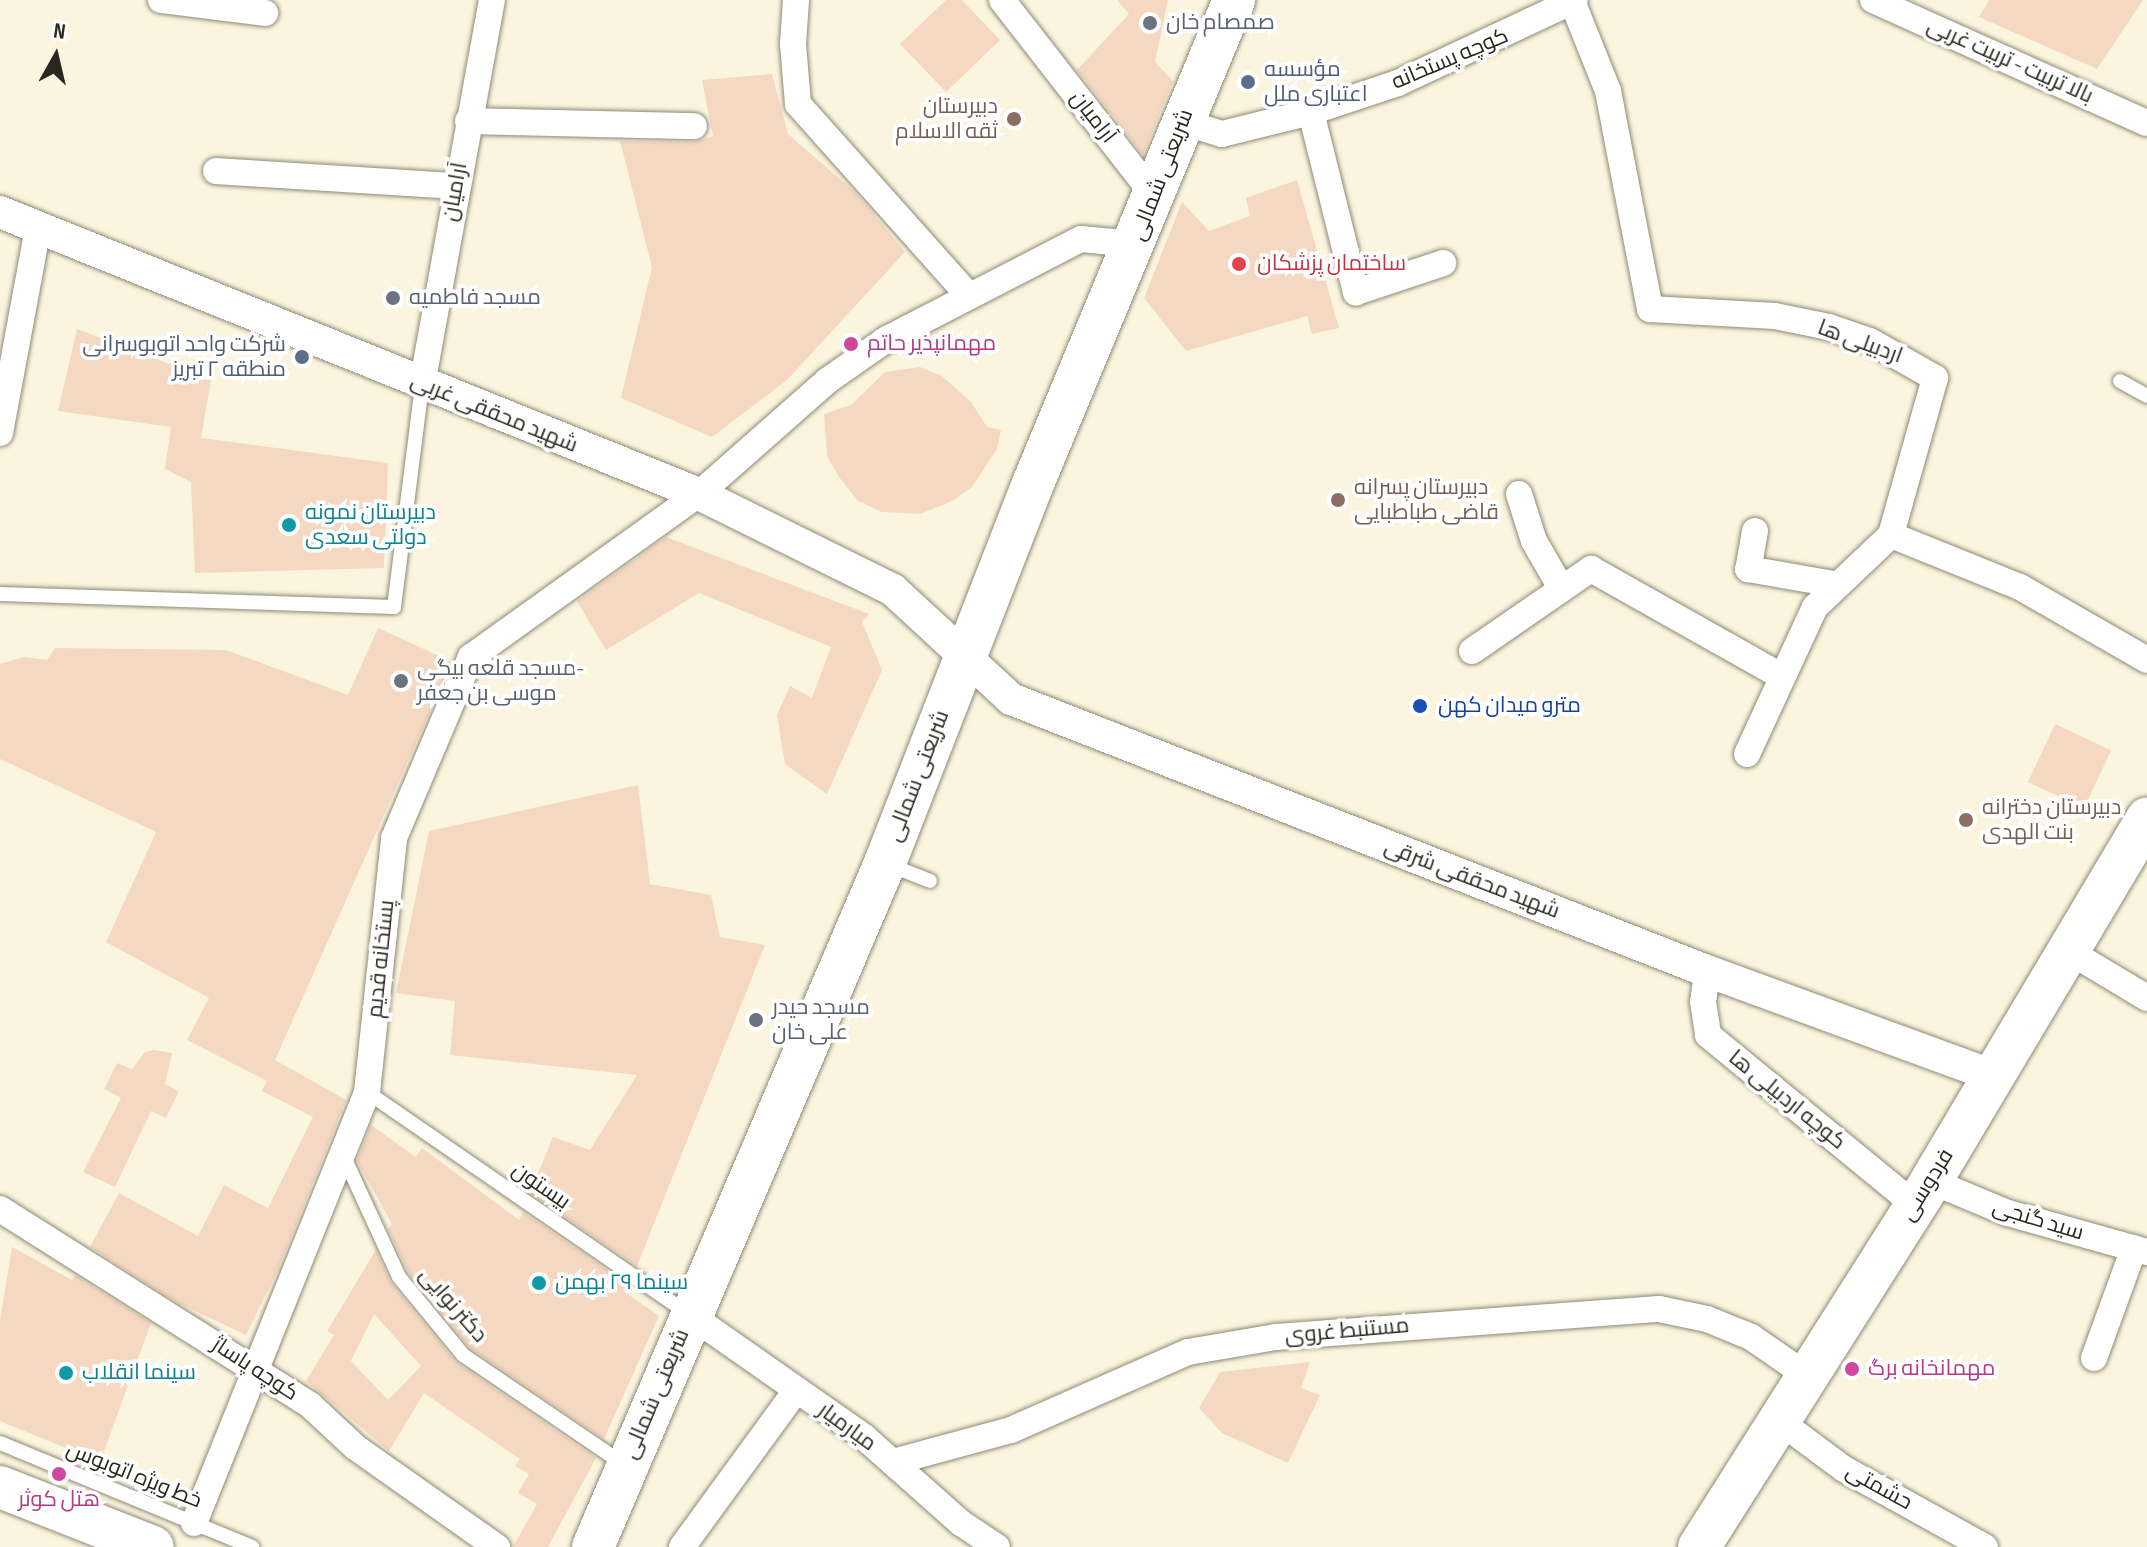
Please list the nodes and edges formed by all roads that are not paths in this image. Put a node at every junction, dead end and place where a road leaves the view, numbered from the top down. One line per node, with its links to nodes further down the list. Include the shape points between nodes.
1 (161, 0): 8 (street)
2 (492, 0): 10 (street, آرامیان)
3 (796, 0): 21 (street, via 798,104)
4 (1002, 0): 16 (street, آرامیان)
5 (1234, 0): 11 (main road, شریعتی شمالی)
6 (1873, 0): 12 (street, بالا تربیت - تربیت غربی)
7 (1574, 1): 9 (street, کوچه پستخانه, via 1413,76); 29 (street, اردبیلی ها, via 1608,91 1650,309 1775,316 1829,327 1884,347 1935,378)
8 (265, 13)
9 (1311, 112): 11 (street, کوچه پستخانه, via 1222,134); 20 (street, via 1356,292)
10 (468, 121): 13 (street); 15 (street, آرامیان)
11 (1183, 122): 16 (main road, شریعتی شمالی)
12 (2147, 123)
13 (694, 126)
14 (216, 171): 15 (street)
15 (456, 186): 23 (street, آرامیان)
16 (1154, 195): 19 (main road, شریعتی شمالی)
17 (0, 212): 18 (street, شهید محققی غربی)
18 (38, 227): 23 (street, شهید محققی غربی); 25 (street)
19 (1135, 244): 21 (street, پستخانه قدیم, via 1081,239); 34 (main road, شریعتی شمالی)
20 (1443, 263)
21 (969, 296): 26 (street, پستخانه قدیم, via 887,339 827,381)
22 (2120, 381): 24 (lane)
23 (422, 385): 26 (street, شهید محققی غربی); 32 (lane, via 394,607)
24 (2147, 396)
25 (0, 433)
26 (699, 494): 34 (street, شهید محققی غربی, via 893,590); 45 (street, پستخانه قدیم, via 471,657 394,838)
27 (1519, 494): 31 (street, via 1534,541)
28 (1755, 531): 30 (street, via 1748,569)
29 (1891, 535): 30 (street, via 1853,574); 35 (street, via 2020,587)
30 (1834, 584): 36 (street, via 1815,607)
31 (1561, 588): 33 (street); 36 (street, via 1591,569)
32 (0, 594)
33 (1472, 651)
34 (963, 658): 39 (main road, شریعتی شمالی); 42 (street, شهید محققی شرقی, via 1011,699)
35 (2147, 660)
36 (1781, 676): 37 (street)
37 (1747, 754)
38 (2147, 819): 41 (main road, فردوسی)
39 (885, 863): 40 (lane); 50 (main road, شریعتی شمالی)
40 (930, 881)
41 (2067, 950): 43 (street); 44 (main road, فردوسی)
42 (1707, 971): 44 (street, شهید محققی شرقی); 47 (street, کوچه اردبیلی ها, via 1703,1002 1708,1035)
43 (2147, 998)
44 (1994, 1076): 47 (main road, فردوسی)
45 (367, 1092): 46 (street, پستخانه قدیم); 50 (lane, بیستون)
46 (342, 1153): 52 (street, پستخانه قدیم); 58 (lane, دکتر نوایی, via 399,1277 463,1355)
47 (1923, 1193): 49 (street, سید گنجی); 53 (main road, فردوسی)
48 (0, 1209): 52 (street, کوچه پاساژ)
49 (2141, 1250): 51 (street)
50 (690, 1315): 54 (street, میارمیار); 58 (main road, شریعتی شمالی)
51 (2094, 1358)
52 (258, 1370): 60 (street, پستخانه قدیم); 64 (street, کوچه پاساژ, via 310,1405 355,1447)
53 (1806, 1375): 55 (main road, فردوسی); 57 (street, مستنبط غروی, via 1751,1337 1707,1319 1659,1309 1276,1337 1188,1352 1011,1430)
54 (795, 1392): 57 (street, میارمیار); 66 (street)
55 (1778, 1420): 61 (street, حشمتی, via 1844,1469); 68 (main road, فردوسی)
56 (0, 1443): 60 (lane, خط ویژه اتوبوس)
57 (893, 1462): 67 (street, میارمیار)
58 (625, 1465): 65 (main road, شریعتی شمالی)
59 (0, 1487): 62 (main road)
60 (194, 1523): 63 (lane, خط ویژه اتوبوس)
61 (1985, 1546)
62 (153, 1547)
63 (252, 1547)
64 (497, 1547)
65 (593, 1547)
66 (682, 1547)
67 (997, 1547)
68 (1699, 1547)

